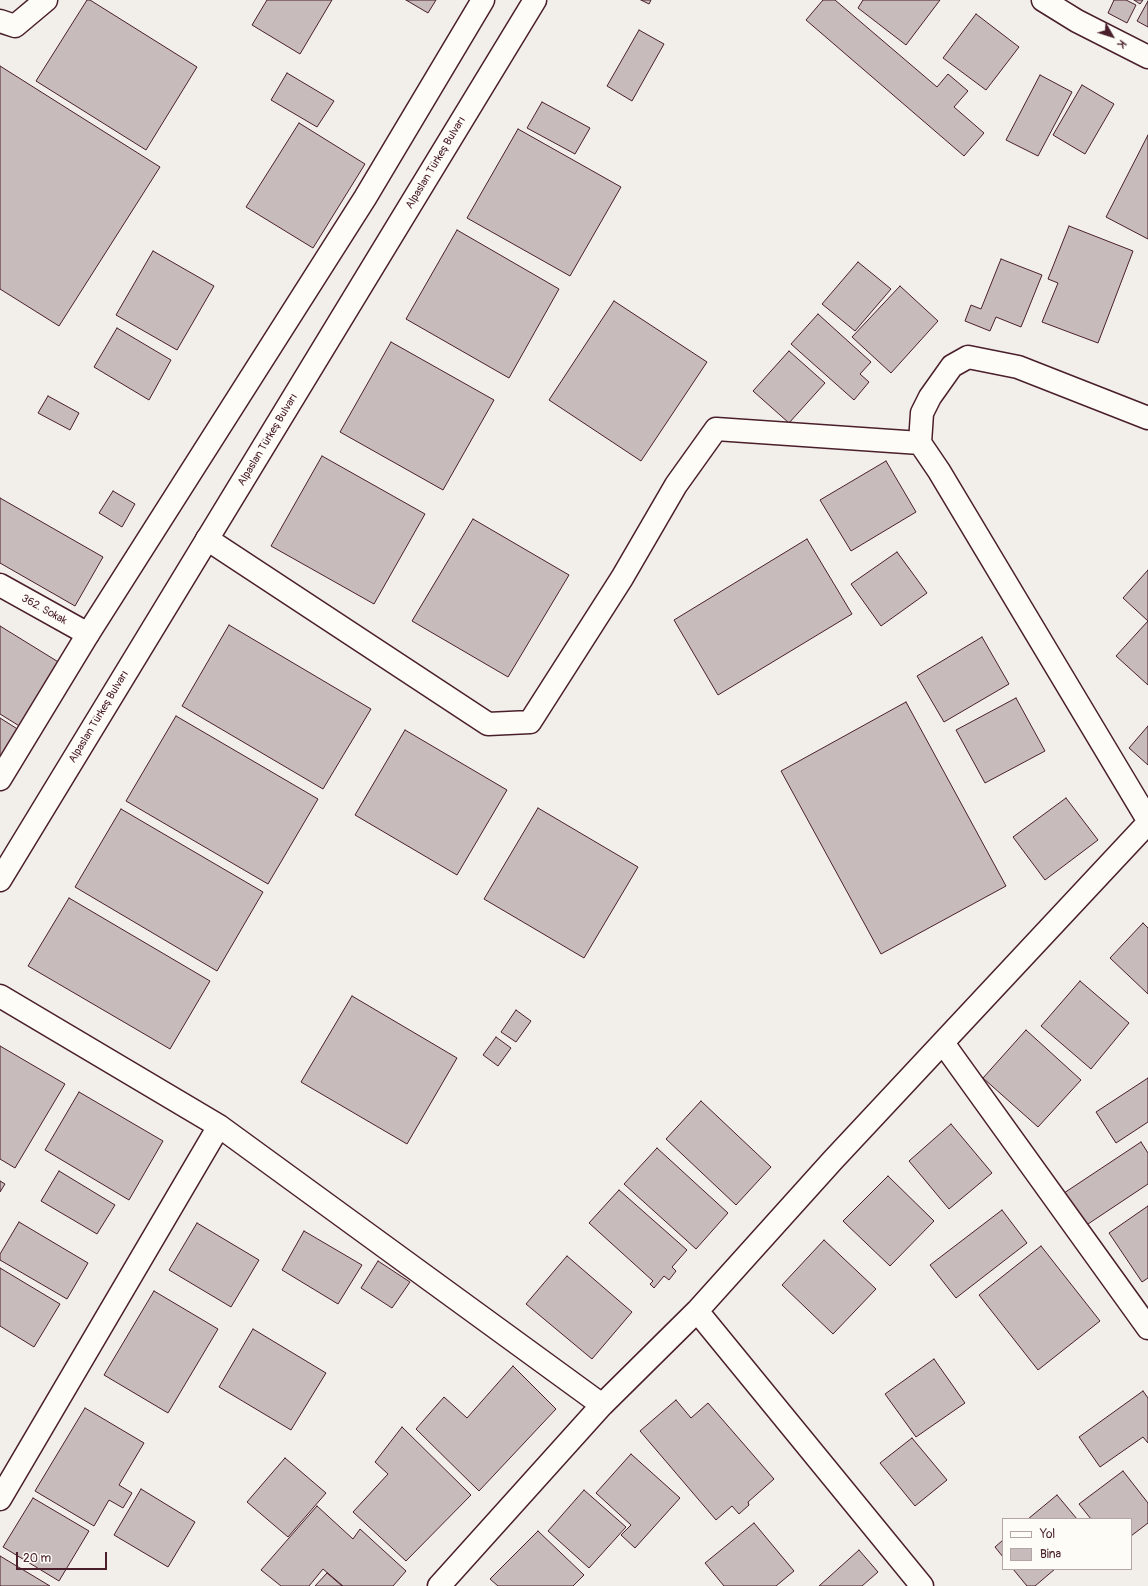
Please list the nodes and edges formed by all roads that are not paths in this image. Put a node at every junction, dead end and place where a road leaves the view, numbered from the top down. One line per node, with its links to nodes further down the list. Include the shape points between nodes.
1 (46, 0): 5 (street, via 15,26)
2 (483, 0): 11 (street, via 365,198)
3 (535, 0): 9 (street, Alpaslan Türkeş Bulvarı)
4 (1042, 0): 6 (street, via 1077,21)
5 (0, 21)
6 (1148, 56)
7 (1148, 418): 8 (street, via 1018,367 968,357 952,366 930,396 922,413)
8 (920, 442): 9 (street, via 716,429 676,485 622,578 530,722 488,724); 13 (street)
9 (207, 539): 15 (street, Alpaslan Türkeş Bulvarı)
10 (0, 585): 11 (street, 362. Sokak)
11 (88, 634): 12 (street)
12 (0, 779)
13 (1148, 820)
14 (1148, 823): 17 (street)
15 (0, 880)
16 (0, 996): 18 (street)
17 (943, 1043): 19 (street); 20 (street)
18 (219, 1126): 21 (street); 22 (street)
19 (697, 1310): 21 (street); 24 (street)
20 (1148, 1328)
21 (602, 1405): 23 (street)
22 (0, 1498)
23 (450, 1582)
24 (922, 1586)

